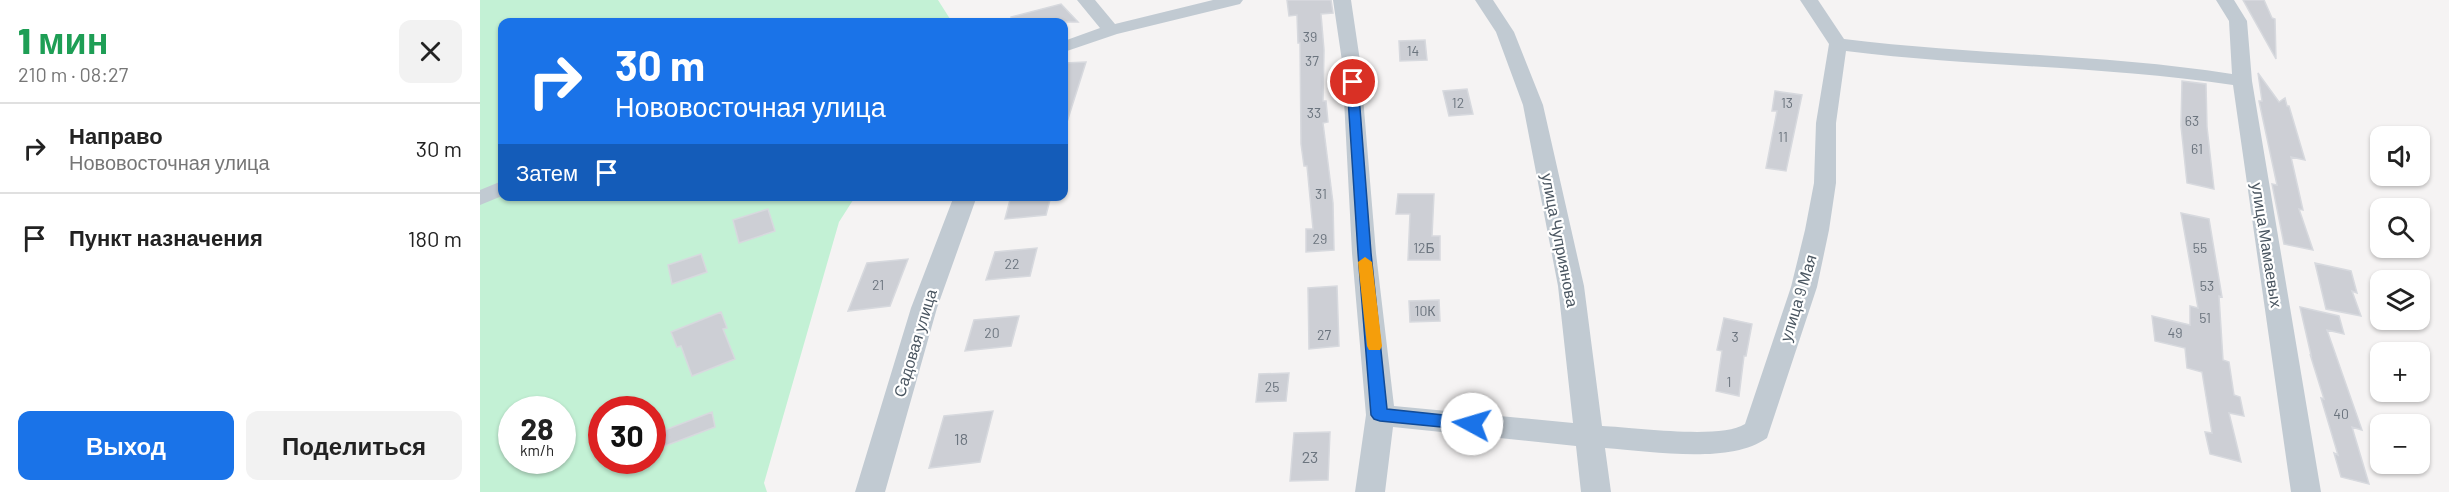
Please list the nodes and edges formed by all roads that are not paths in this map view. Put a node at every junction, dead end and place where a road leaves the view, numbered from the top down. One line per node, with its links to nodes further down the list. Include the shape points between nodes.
1 (1086, 0): 7 (street)
2 (1234, 0): 7 (street)
3 (1342, 0): 14 (street, via 1352,61 1364,253)
4 (1484, 0): 15 (street, улица Чуприянова, via 1505,32 1533,105 1571,286)
5 (1809, 0): 8 (street)
6 (2225, 0): 10 (street, улица Мамаевых, via 2238,21)
7 (1111, 30): 9 (street)
8 (1838, 44): 10 (street, via 2170,70); 15 (street, улица 9 Мая, via 1826,123 1826,165 1817,230 1804,286 1757,430 1747,438 1729,442)
9 (1068, 46)
10 (2242, 81): 19 (street, улица Мамаевых)
11 (498, 190): 12 (street)
12 (480, 198)
13 (964, 201): 16 (street, Садовая улица, via 924,308)
14 (1380, 415): 15 (street); 17 (street)
15 (1587, 436): 18 (street, улица Чуприянова)
16 (870, 492)
17 (1370, 492)
18 (1596, 492)
19 (2306, 492)

